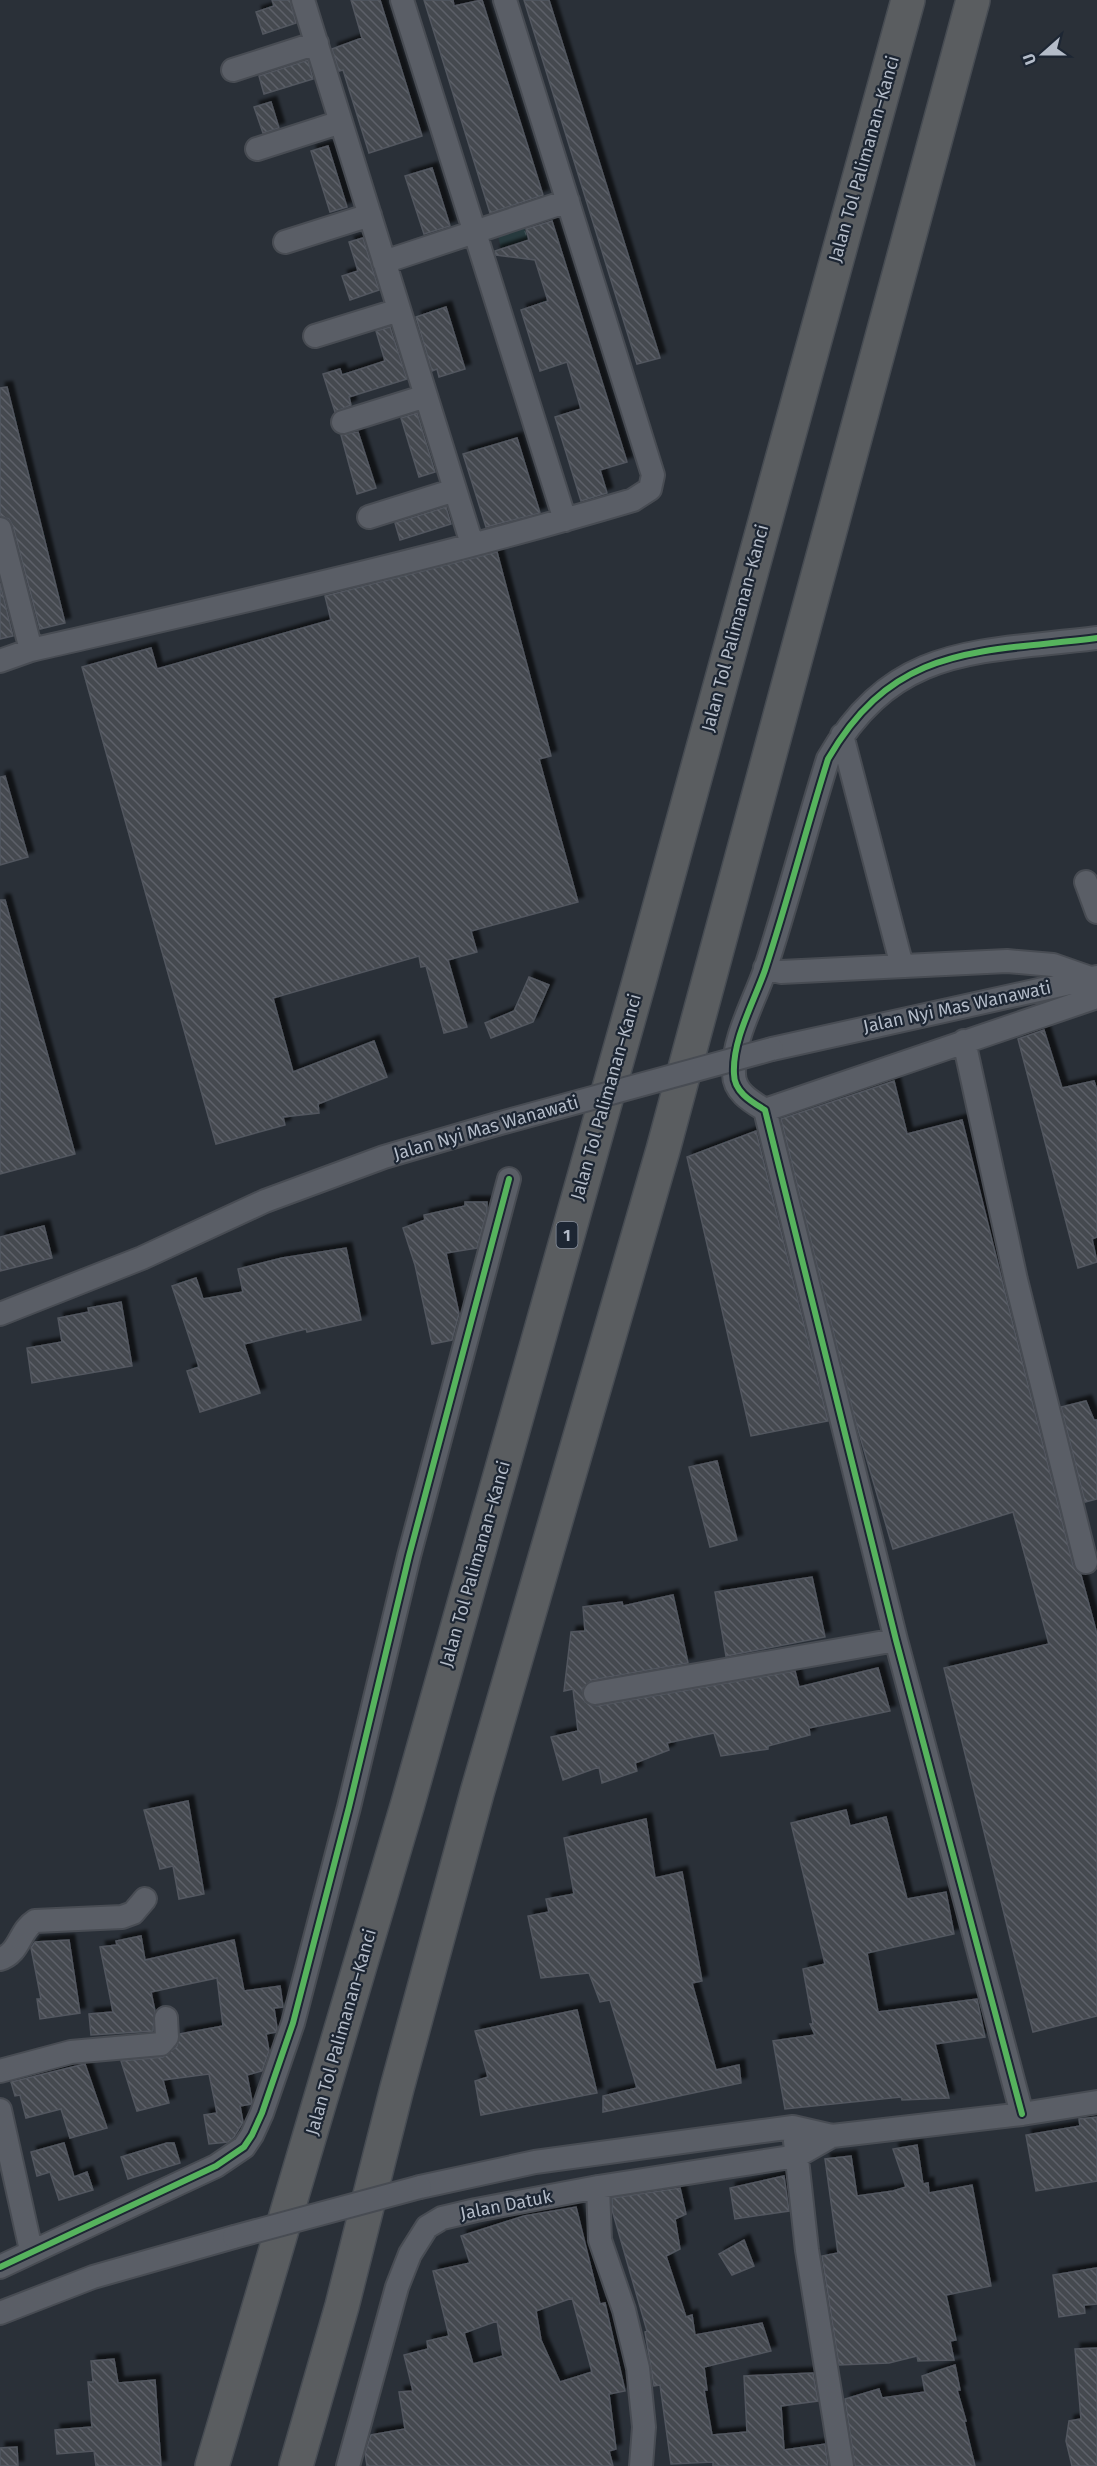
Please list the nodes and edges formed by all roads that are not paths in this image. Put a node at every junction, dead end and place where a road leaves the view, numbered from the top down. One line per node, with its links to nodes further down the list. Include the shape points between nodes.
1 (303, 0): 6 (street)
2 (402, 0): 12 (street)
3 (505, 0): 10 (street)
4 (908, 0): 55 (highway, Jalan Tol Palimanan–Kanci / 1, via 408,1803)
5 (973, 0): 53 (highway, via 663,1150 474,1804)
6 (317, 43): 7 (street); 8 (street)
7 (232, 70)
8 (341, 122): 9 (street); 11 (street)
9 (257, 149)
10 (568, 201): 12 (street); 21 (street, via 653,475 650,489 643,495)
11 (370, 215): 13 (street); 14 (street)
12 (475, 231): 14 (street); 21 (street)
13 (285, 242)
14 (384, 262): 15 (street)
15 (399, 310): 16 (street); 17 (street)
16 (315, 336)
17 (426, 396): 18 (street); 19 (street)
18 (343, 422)
19 (455, 490): 20 (street); 23 (street)
20 (369, 517)
21 (565, 520): 23 (street)
22 (0, 529): 25 (street)
23 (472, 544): 25 (street)
24 (1097, 638): 27 (street, via 964,655 927,664 888,688)
25 (31, 650): 26 (street)
26 (0, 661)
27 (842, 735): 30 (street); 31 (street, via 828,759)
28 (1086, 882): 29 (street)
29 (1097, 912)
30 (902, 966): 31 (street, via 781,972); 32 (street, via 1007,960 1053,966)
31 (765, 968): 34 (street, via 738,1045 733,1075 747,1099)
32 (1095, 984): 33 (street); 36 (street, Jalan Nyi Mas Wanawati, bridge, via 772,1049 384,1157 265,1201 142,1258)
33 (964, 1041): 34 (street); 37 (street, via 1016,1280)
34 (765, 1110): 38 (street)
35 (509, 1179): 51 (street, via 409,1556 293,2023 262,2113 244,2146 216,2166)
36 (0, 1314)
37 (1086, 1562)
38 (896, 1640): 39 (street); 46 (street)
39 (595, 1693)
40 (145, 1899): 41 (street, via 133,1913 122,1917 35,1922 29,1925 14,1952)
41 (0, 1959)
42 (166, 2018): 43 (street, via 167,2037 161,2044 71,2052)
43 (0, 2071)
44 (1097, 2102): 46 (street)
45 (0, 2110): 51 (street)
46 (1022, 2114): 48 (street)
47 (793, 2127): 48 (street); 49 (street); 54 (street, bridge, via 535,2162 420,2187 93,2277)
48 (832, 2136): 49 (street, Jalan Datuk)
49 (797, 2156): 50 (street, Jalan Datuk); 60 (street, via 807,2250)
50 (598, 2187): 58 (street, Jalan Datuk, via 442,2218 427,2228 410,2254 397,2288); 59 (street, via 600,2240 624,2310 638,2368 644,2427)
51 (31, 2250): 52 (street)
52 (0, 2267)
53 (342, 2306): 56 (highway); 57 (highway)
54 (0, 2313)
55 (212, 2466)
56 (296, 2466)
57 (310, 2466)
58 (348, 2466)
59 (641, 2466)
60 (842, 2466)

